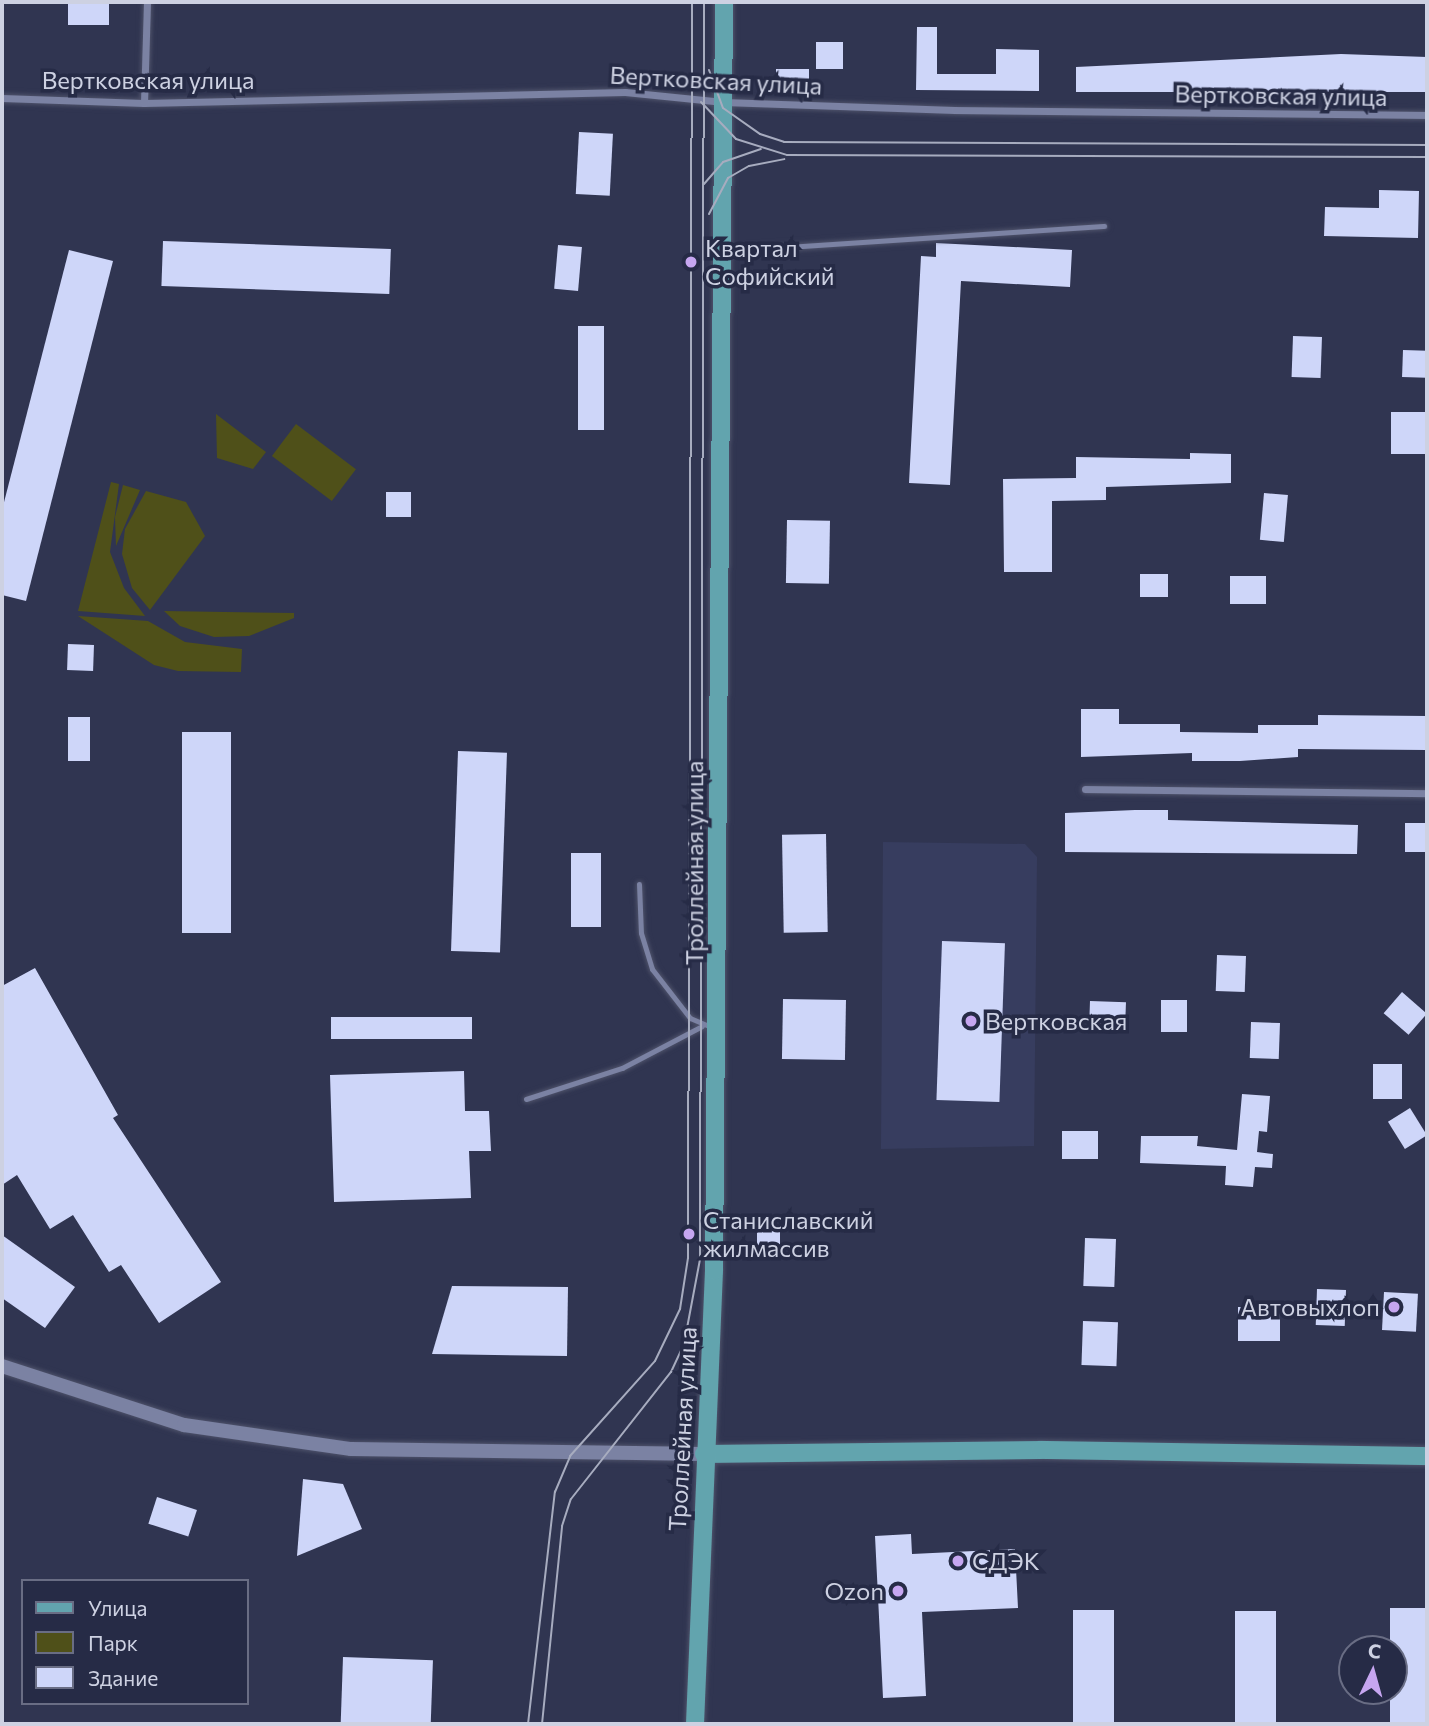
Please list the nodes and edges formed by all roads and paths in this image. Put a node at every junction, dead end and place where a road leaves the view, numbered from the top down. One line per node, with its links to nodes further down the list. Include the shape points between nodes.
1 (147, 2): 5 (street)
2 (724, 2): 4 (main road, Троллейная улица)
3 (2, 98): 5 (street, Вертковская улица)
4 (723, 102): 5 (street, Вертковская улица, via 625,92); 6 (street, Вертковская улица); 8 (main road, Троллейная улица)
5 (144, 103)
6 (1427, 115)
7 (1104, 226): 8 (lane)
8 (722, 251): 12 (main road, Троллейная улица)
9 (1085, 789): 10 (street)
10 (1427, 793)
11 (639, 884): 12 (lane, via 645,955 667,992)
12 (710, 1027): 13 (lane, via 622,1068); 15 (main road, Троллейная улица)
13 (526, 1099)
14 (2, 1366): 15 (main road, via 184,1425 351,1449)
15 (704, 1454): 16 (main road, via 1041,1450); 17 (main road, Троллейная улица)
16 (1427, 1456)
17 (695, 1724)

